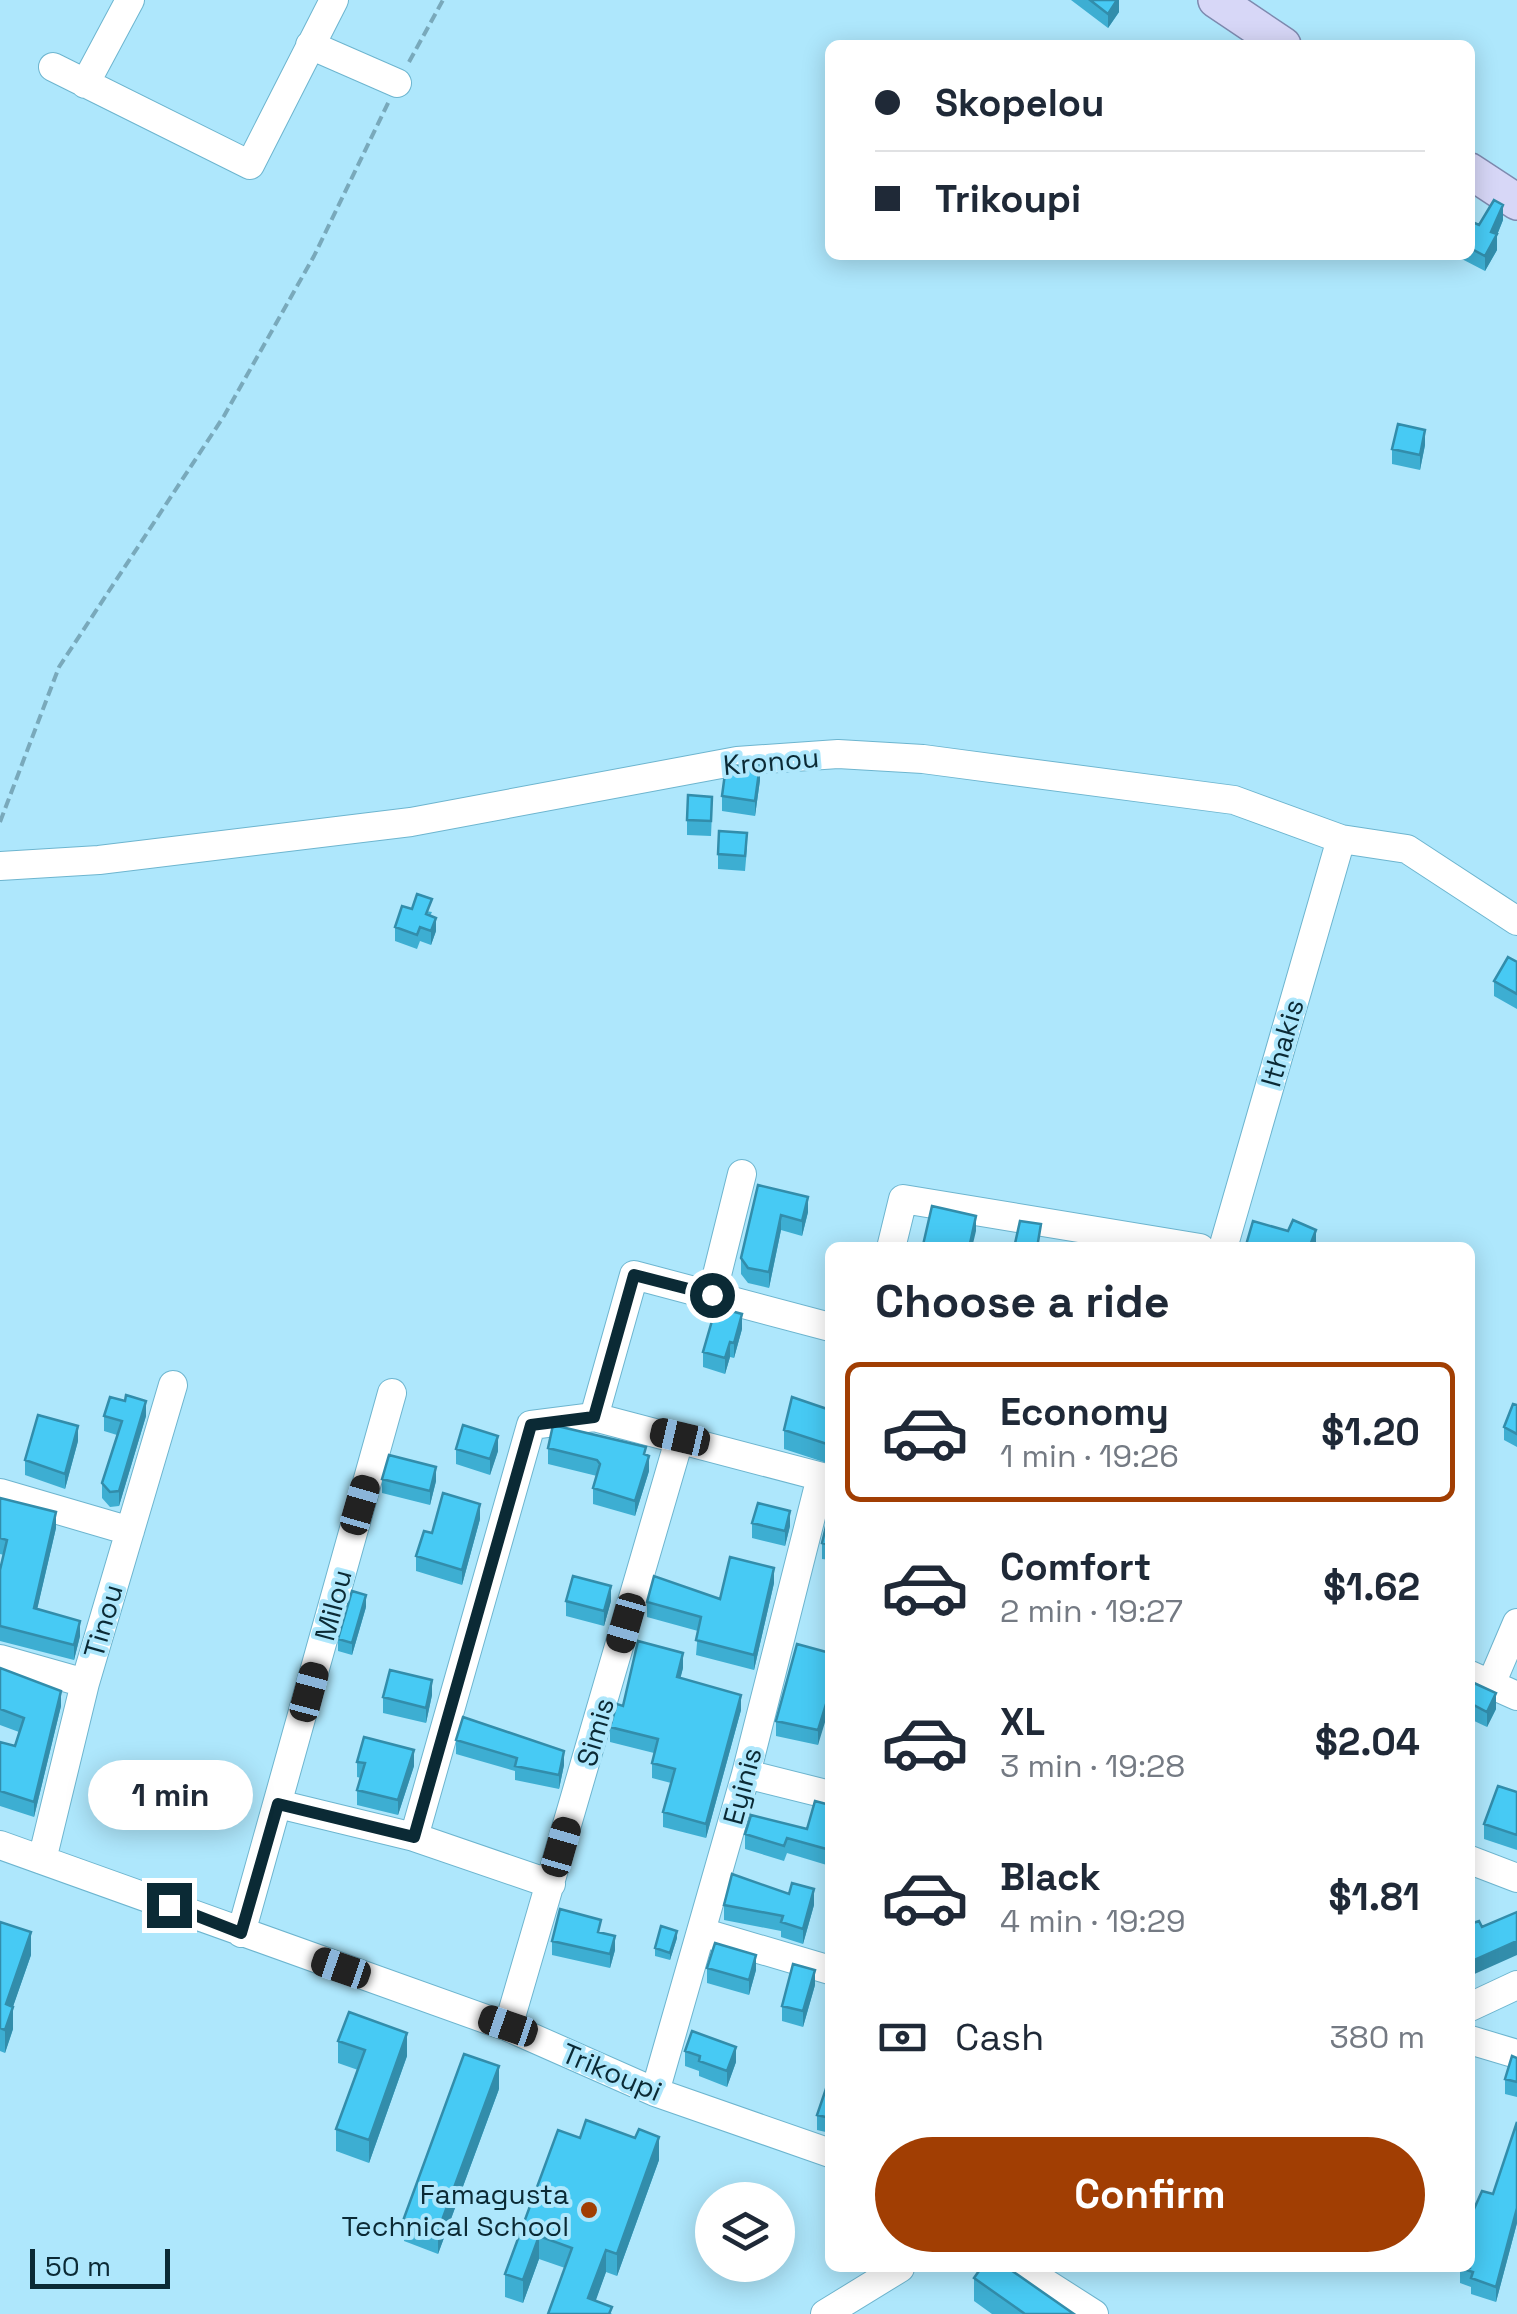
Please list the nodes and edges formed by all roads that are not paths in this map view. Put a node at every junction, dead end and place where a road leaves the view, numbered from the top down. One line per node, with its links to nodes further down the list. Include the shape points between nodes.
1 (130, 0): 7 (street)
2 (334, 0): 5 (street)
3 (1216, 0): 4 (main road)
4 (1276, 40)
5 (310, 45): 7 (street, via 250,165); 8 (street)
6 (53, 67): 7 (street)
7 (84, 84)
8 (397, 84)
9 (1475, 174): 10 (main road)
10 (1517, 202)
11 (1341, 839): 12 (street, Kronou, via 1234,800 838,754 737,762 411,822); 13 (street, Kronou, via 1407,849); 17 (street, Ithakis)
12 (0, 866)
13 (1517, 921)
14 (742, 1174): 18 (street)
15 (892, 1242): 16 (street, via 903,1199)
16 (1164, 1242)
17 (1225, 1242)
18 (712, 1295): 19 (street); 22 (street, via 634,1275)
19 (825, 1326)
20 (173, 1385): 27 (street, Tinou)
21 (392, 1393): 35 (street, Milou)
22 (594, 1417): 23 (street); 36 (street, via 531,1425)
23 (680, 1437): 24 (street); 41 (street, Simis)
24 (825, 1478)
25 (825, 1482): 33 (street, Eyinis)
26 (0, 1493): 27 (street)
27 (130, 1531): 31 (street, Tinou)
28 (1517, 1623): 30 (street)
29 (0, 1659): 31 (street)
30 (1480, 1679): 32 (street)
31 (85, 1683): 38 (street, Tinou)
32 (1517, 1696)
33 (746, 1774): 34 (street); 42 (street, Eyinis)
34 (825, 1794)
35 (278, 1804): 36 (street); 43 (street, Milou)
36 (414, 1837): 41 (street)
37 (0, 1845): 38 (street, Trikoupi)
38 (42, 1860): 43 (street, Trikoupi)
39 (1475, 1862): 40 (street)
40 (1517, 1878)
41 (550, 1884): 47 (street, Simis)
42 (701, 1932): 44 (street); 50 (street, Eyinis)
43 (241, 1933): 47 (street, Trikoupi)
44 (825, 1969)
45 (1517, 1985): 46 (street)
46 (1475, 2006)
47 (508, 2026): 50 (street, Trikoupi)
48 (1475, 2041): 49 (street)
49 (1517, 2054)
50 (655, 2092): 51 (street, Trikoupi)
51 (825, 2150)
52 (893, 2272): 54 (street)
53 (1028, 2272): 55 (street)
54 (825, 2314)
55 (1094, 2314)

